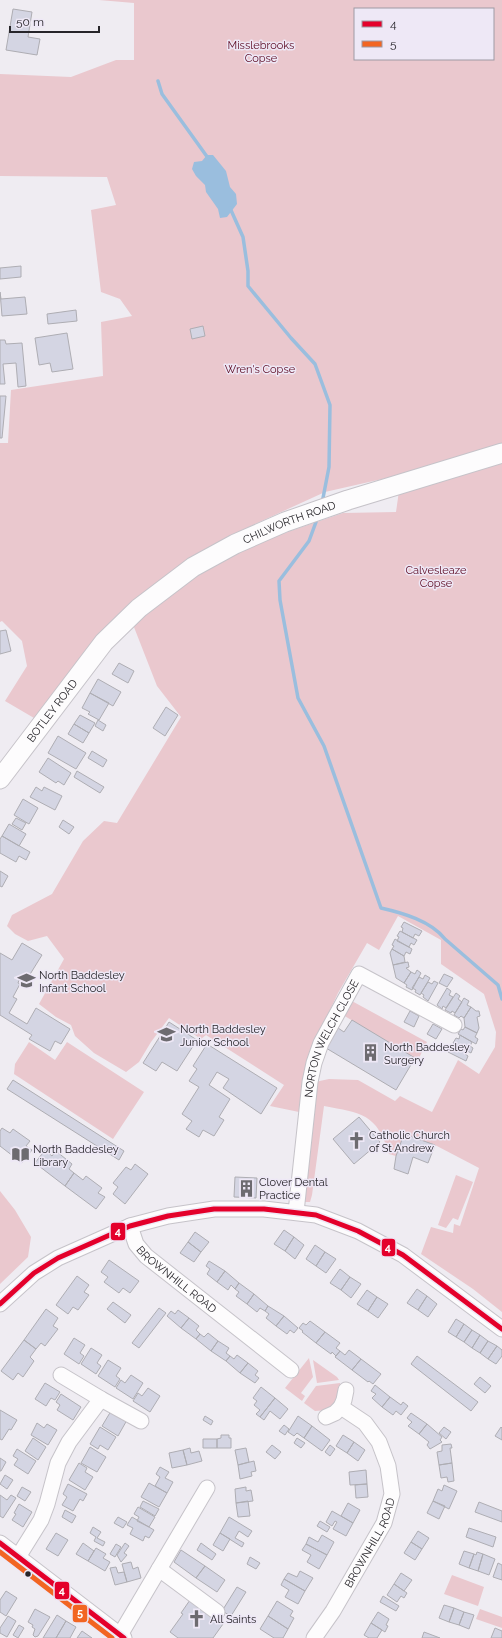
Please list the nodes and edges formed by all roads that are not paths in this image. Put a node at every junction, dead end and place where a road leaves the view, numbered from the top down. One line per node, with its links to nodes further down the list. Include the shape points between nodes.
1 (502, 453): 2 (main road, CHILWORTH ROAD, via 348,500 285,522 235,544 176,578 139,608)
2 (104, 642): 3 (main road, BOTLEY ROAD)
3 (0, 779)
4 (454, 1024): 5 (street, NORTON WELCH CLOSE, via 359,974 321,1043 314,1063)
5 (296, 1212): 6 (street, via 214,1209 168,1216); 8 (street, via 316,1215 358,1231 403,1255)
6 (130, 1226): 7 (street, via 58,1258 34,1273); 9 (street, BROWNHILL ROAD, via 136,1244 146,1256)
7 (0, 1304)
8 (502, 1329)
9 (291, 1370)
10 (61, 1375): 12 (street)
11 (346, 1390): 13 (street)
12 (101, 1399): 15 (street); 18 (street, via 69,1442 58,1463 41,1520)
13 (341, 1407): 14 (street); 22 (street, BROWNHILL ROAD, via 365,1423 379,1442 388,1466 392,1494 384,1524 333,1611)
14 (326, 1417)
15 (141, 1421)
16 (207, 1488): 19 (street)
17 (0, 1543): 18 (street)
18 (18, 1557): 21 (street)
19 (159, 1569): 20 (street); 21 (street)
20 (217, 1612)
21 (122, 1636)
22 (314, 1638)

